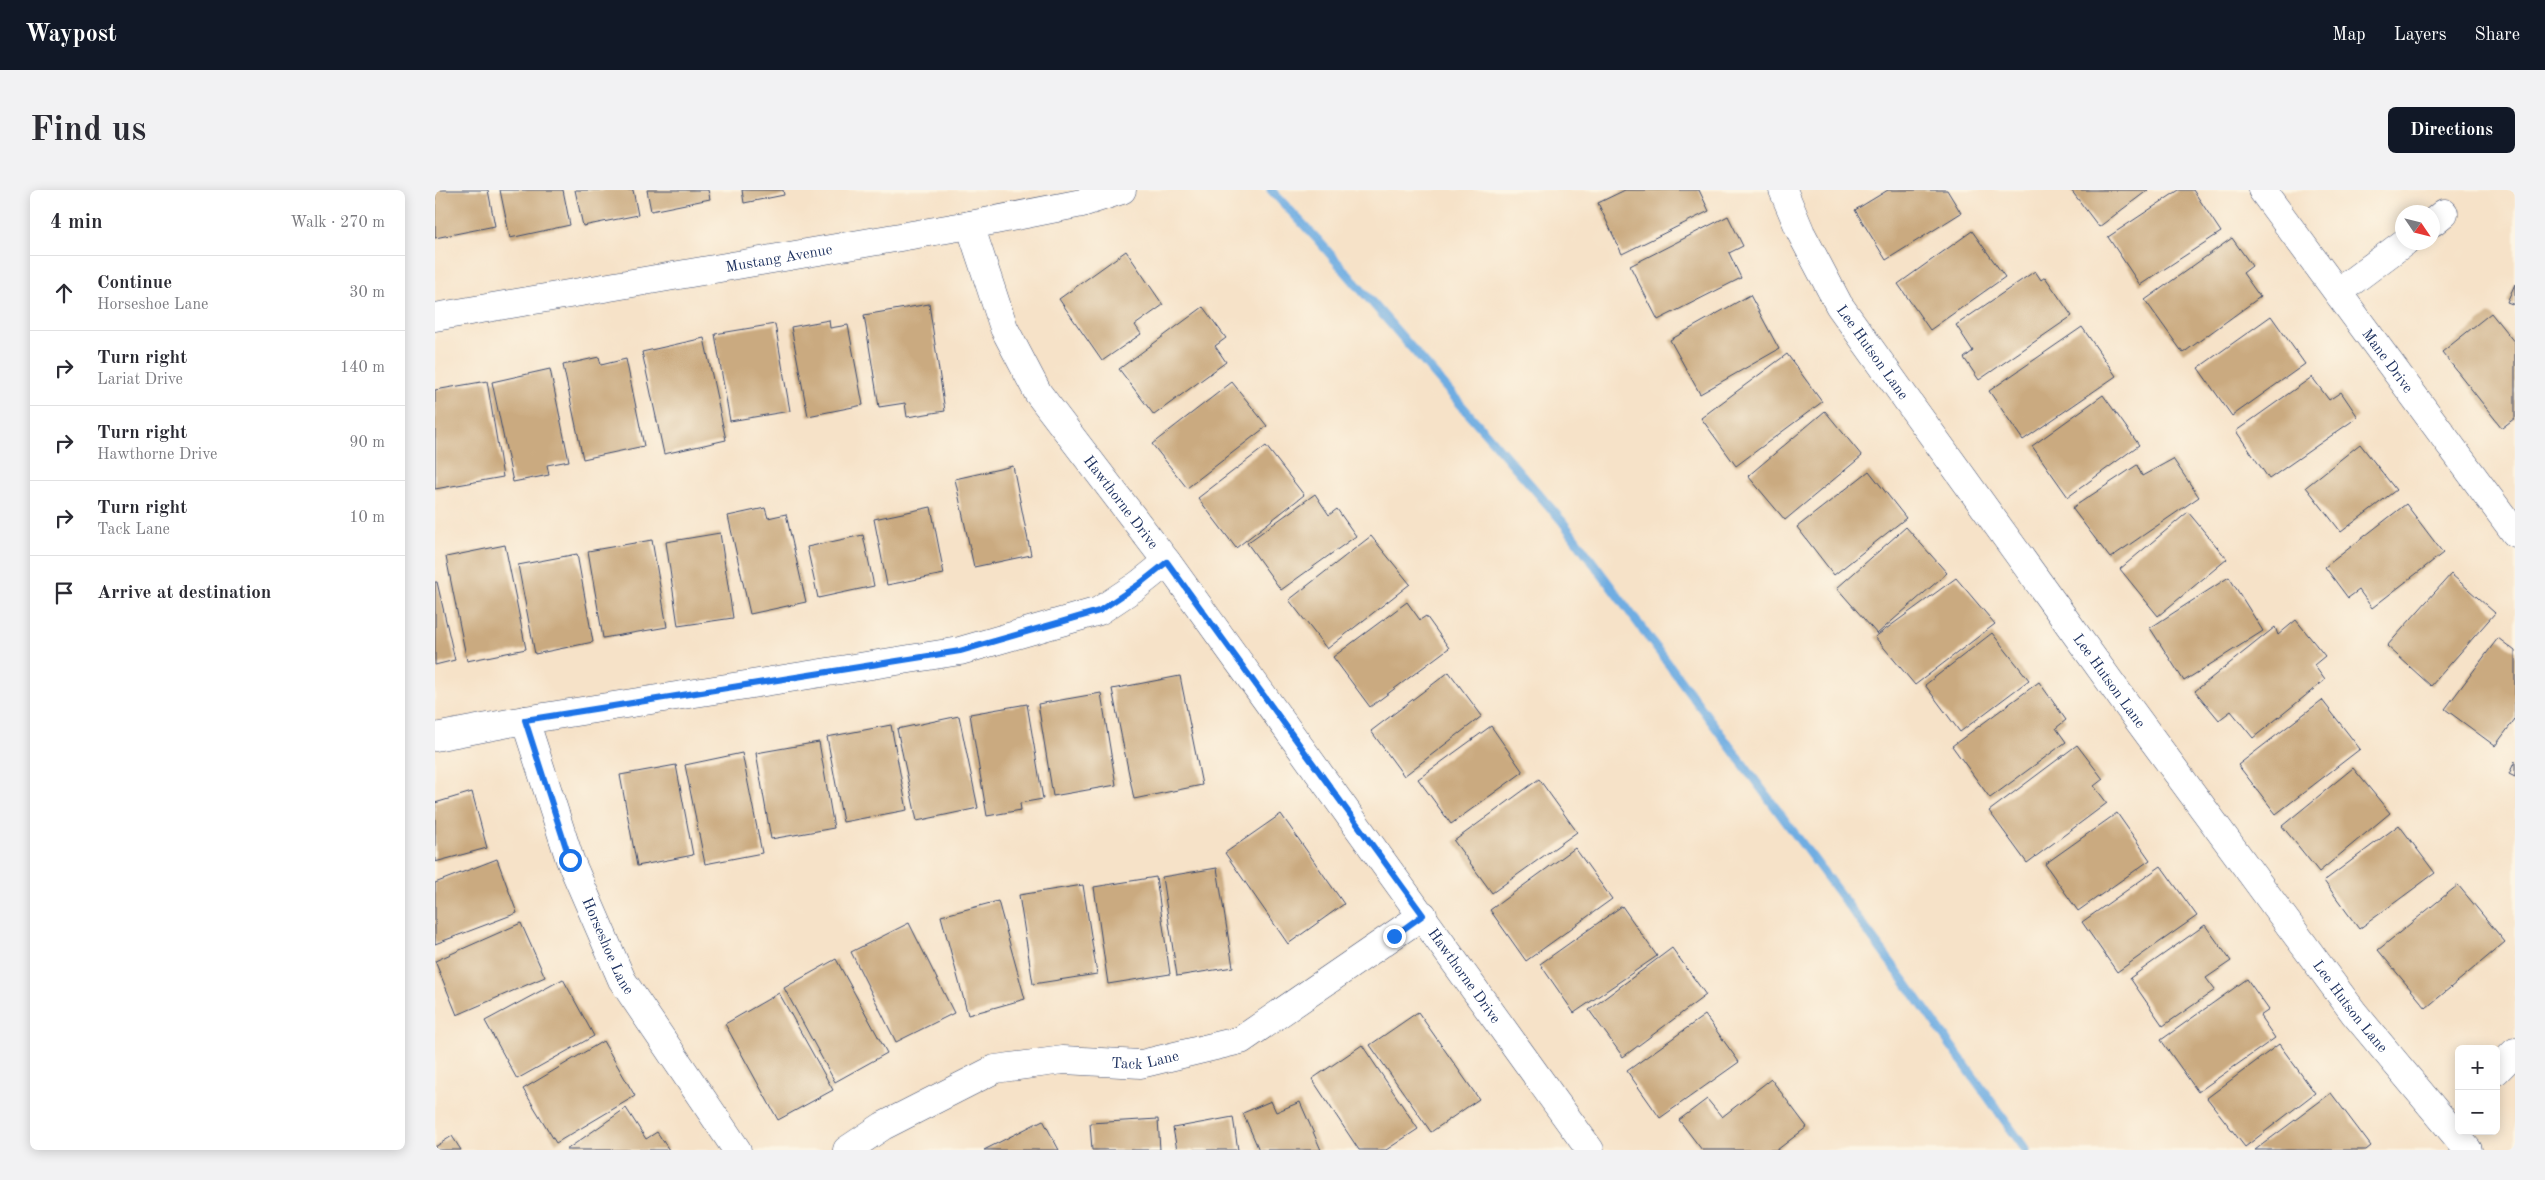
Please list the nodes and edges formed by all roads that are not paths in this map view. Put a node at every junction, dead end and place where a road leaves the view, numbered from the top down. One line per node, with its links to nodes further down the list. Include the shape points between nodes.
1 (1121, 190): 4 (street, Mustang Avenue, via 1081,202)
2 (1783, 190): 15 (street, Lee Hutson Lane, via 1801,233 1839,305 1911,407 2349,1005)
3 (2262, 190): 6 (street, Mane Drive)
4 (971, 225): 7 (street, Mustang Avenue); 9 (street, Hawthorne Drive, via 1004,328 1038,393)
5 (2395, 249): 6 (street)
6 (2338, 292): 8 (street, Mane Drive)
7 (435, 317)
8 (2515, 533)
9 (1167, 562): 10 (street, via 1099,611 960,651); 12 (street, Hawthorne Drive)
10 (525, 720): 11 (street); 16 (street, Horseshoe Lane, via 570,860 622,980)
11 (435, 737)
12 (1423, 915): 17 (street, Tack Lane, via 1241,1040 1141,1064 1063,1060 995,1069 883,1126); 18 (street, Hawthorne Drive)
13 (2515, 1052): 14 (street)
14 (2500, 1067)
15 (2452, 1117): 19 (street, Lee Hutson Lane)
16 (737, 1150)
17 (847, 1150)
18 (1590, 1150)
19 (2468, 1150)

